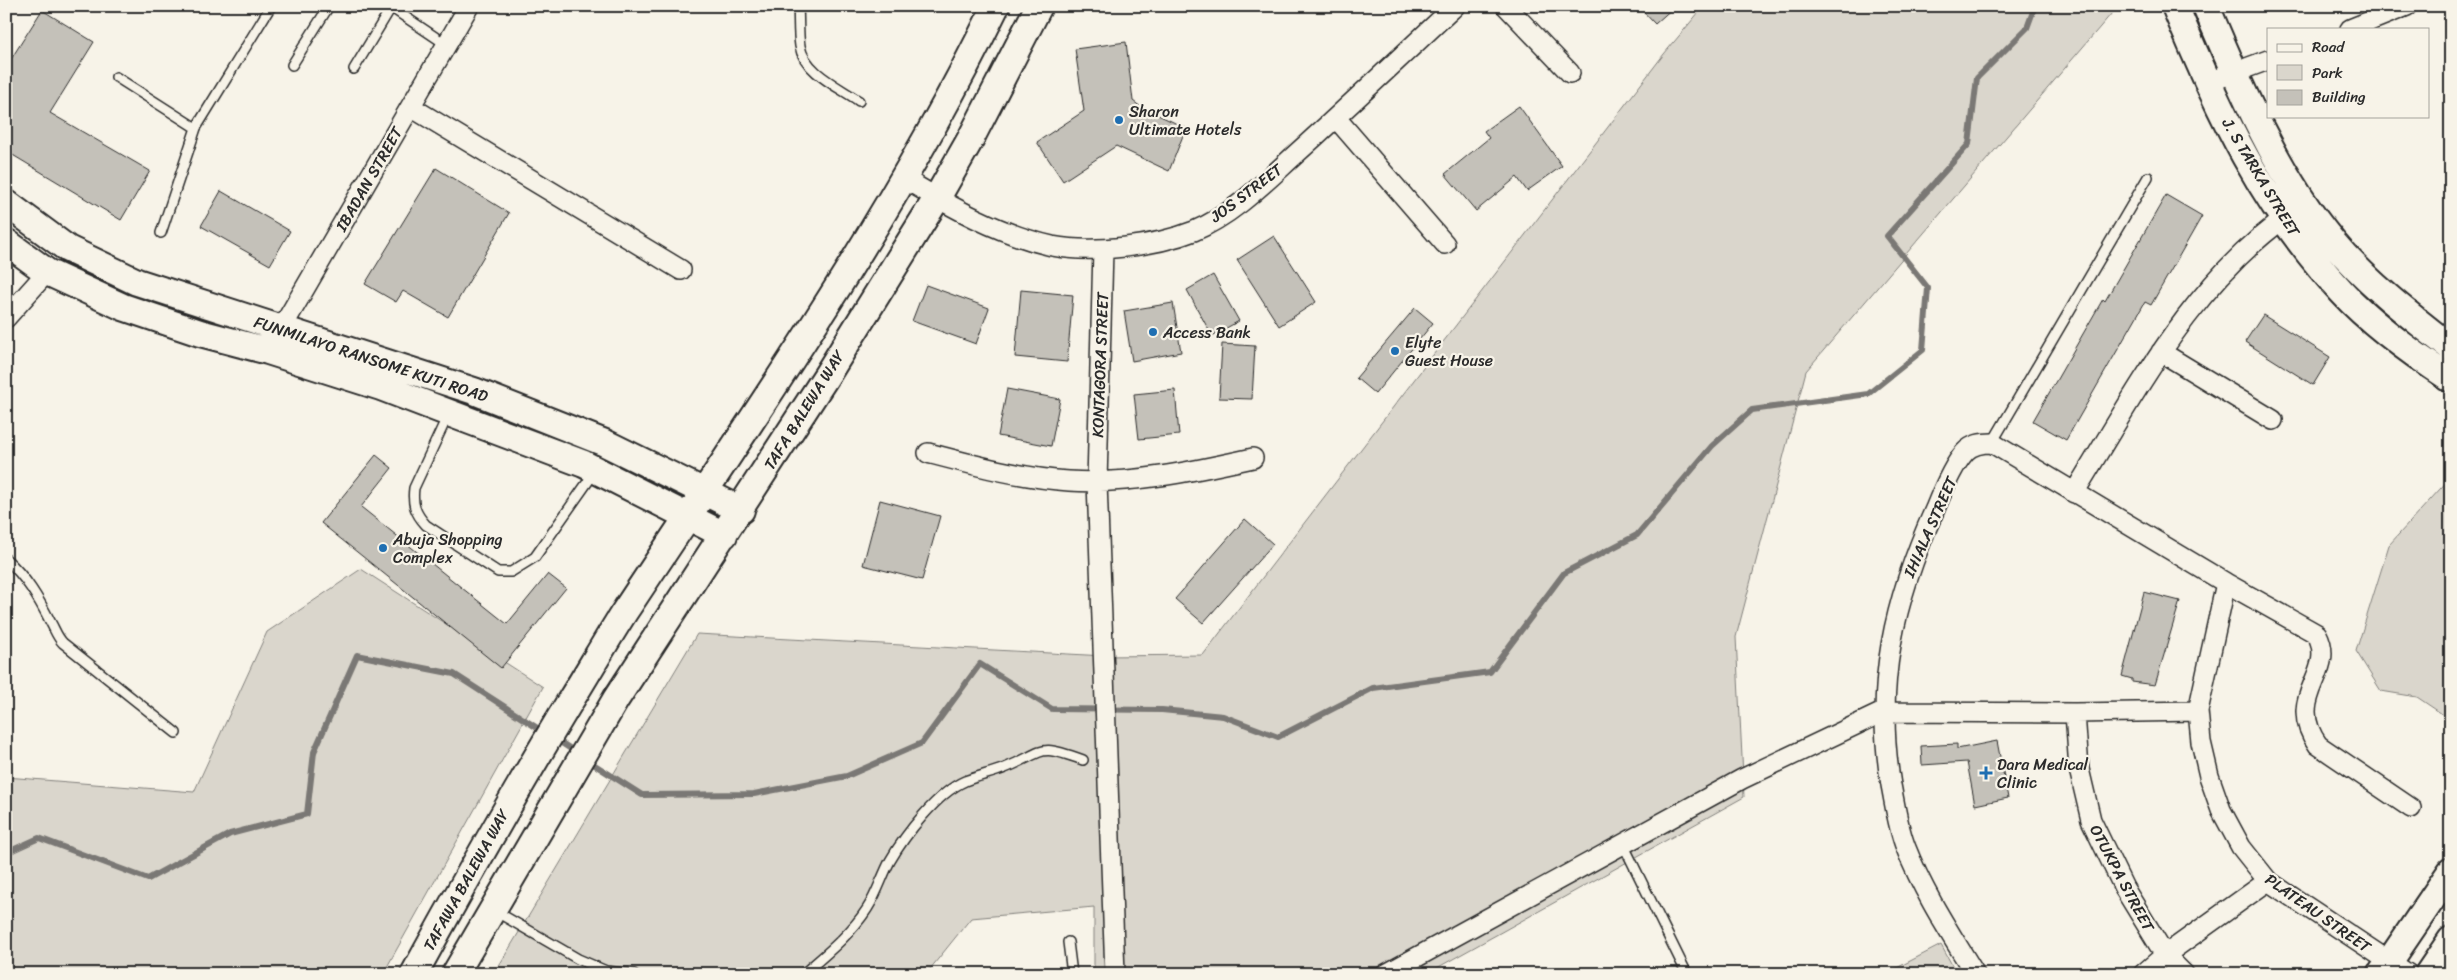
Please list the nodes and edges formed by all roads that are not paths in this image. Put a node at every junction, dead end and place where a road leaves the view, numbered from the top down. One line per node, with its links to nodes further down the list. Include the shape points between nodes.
1 (271, 6): 25 (lane)
2 (328, 6): 16 (lane)
3 (469, 6): 14 (street, IBADAN STREET)
4 (798, 6): 22 (lane, via 803,58)
5 (996, 6): 27 (street)
6 (1039, 6): 28 (street, TAFA BALEWA WAY, via 970,140)
7 (1455, 6): 24 (street, JOS STREET)
8 (1506, 6): 19 (street)
9 (2175, 6): 21 (street, J. S TARKA STREET)
10 (2206, 6): 18 (street, J. S TARKA STREET)
11 (391, 7): 14 (lane); 17 (lane)
12 (2401, 8): 13 (street)
13 (2352, 28)
14 (447, 45): 23 (street, IBADAN STREET)
15 (2267, 60): 18 (street)
16 (292, 65)
17 (354, 69)
18 (2234, 73): 21 (street); 30 (street, J. S TARKA STREET, via 2263,132)
19 (1570, 74)
20 (116, 77): 25 (lane)
21 (2206, 83): 31 (street, J. S TARKA STREET)
22 (859, 101)
23 (410, 107): 36 (street); 39 (street, IBADAN STREET)
24 (1336, 118): 34 (street); 35 (street, JOS STREET, via 1228,211 1195,230 1157,242)
25 (196, 128): 32 (lane)
26 (2148, 177): 46 (lane)
27 (905, 179): 28 (street, JOS STREET); 51 (street)
28 (936, 198): 35 (street, JOS STREET, via 1003,231 1054,246); 53 (street, TAFA BALEWA WAY)
29 (6, 203): 39 (street, FUNMILAYO RANSOME KUTI ROAD, via 68,249 137,282)
30 (2305, 204): 31 (street); 40 (street, J. S TARKA STREET, via 2361,273)
31 (2282, 219): 42 (street, via 2216,280); 43 (street, J. S TARKA STREET, via 2343,294)
32 (161, 233)
33 (6, 242): 37 (street, FUNMILAYO RANSOME KUTI ROAD)
34 (1445, 244)
35 (1103, 249): 50 (street, KONTAGORA STREET)
36 (681, 270)
37 (47, 272): 38 (street); 41 (street, FUNMILAYO RANSOME KUTI ROAD, via 123,307 200,333)
38 (6, 318)
39 (282, 328): 41 (street, IBADAN STREET); 51 (street, FUNMILAYO RANSOME KUTI ROAD, via 474,391 605,443)
40 (2451, 348)
41 (268, 351): 44 (street, FUNMILAYO RANSOME KUTI ROAD, via 381,387)
42 (2161, 352): 45 (street); 52 (street)
43 (2451, 380)
44 (449, 413): 49 (street, FUNMILAYO RANSOME KUTI ROAD); 49 (lane, via 414,488 412,500 417,515 426,525 498,572 511,572 535,557)
45 (2272, 420)
46 (1992, 443): 52 (street); 59 (street, IHIALA STREET, via 1978,443 1965,451 1914,554 1891,648)
47 (928, 453): 50 (street, via 1036,477)
48 (1254, 458): 50 (street, via 1185,472)
49 (596, 470): 54 (street, FUNMILAYO RANSOME KUTI ROAD)
50 (1097, 482): 77 (street, KONTAGORA STREET)
51 (706, 491): 53 (street, FUNMILAYO RANSOME KUTI ROAD); 54 (street)
52 (2074, 493): 57 (street)
53 (741, 510): 55 (street, TAFA BALEWA WAY)
54 (690, 516): 55 (street, FUNMILAYO RANSOME KUTI ROAD); 72 (street, TAFAWA BALEWA WAY, via 624,614 520,785)
55 (724, 535): 67 (street, TAFA BALEWA WAY, via 616,699)
56 (6, 559): 61 (lane, via 23,574 57,637)
57 (2226, 583): 58 (street, PLATEAU STREET); 63 (street, via 2317,634 2323,646 2323,659 2308,693 2304,717 2308,732 2318,744)
58 (2198, 711): 60 (street); 66 (street, PLATEAU STREET, via 2201,742 2221,810 2241,848)
59 (1884, 712): 60 (street); 64 (street, via 1742,779); 80 (street, IHIALA STREET, via 1886,754 1905,846 1927,894)
60 (2075, 713): 70 (street, OTUKPA STREET, via 2078,769 2092,820 2124,888)
61 (176, 732)
62 (1083, 760): 75 (lane, via 1045,749 1012,765 964,781 942,796 904,840 867,910)
63 (2411, 808)
64 (1623, 844): 78 (street); 79 (lane)
65 (2451, 871): 71 (street)
66 (2268, 881): 70 (street); 71 (street, PLATEAU STREET)
67 (492, 909): 73 (street); 74 (lane, via 578,958 606,970)
68 (2451, 940): 83 (street)
69 (1068, 942): 76 (lane)
70 (2165, 955): 81 (street); 82 (street, OTUKPA STREET)
71 (2393, 970)
72 (414, 974)
73 (455, 974)
74 (634, 974)
75 (803, 974)
76 (1072, 974)
77 (1116, 974)
78 (1386, 974)
79 (1687, 974)
80 (1974, 974)
81 (2143, 974)
82 (2184, 974)
83 (2428, 974)

